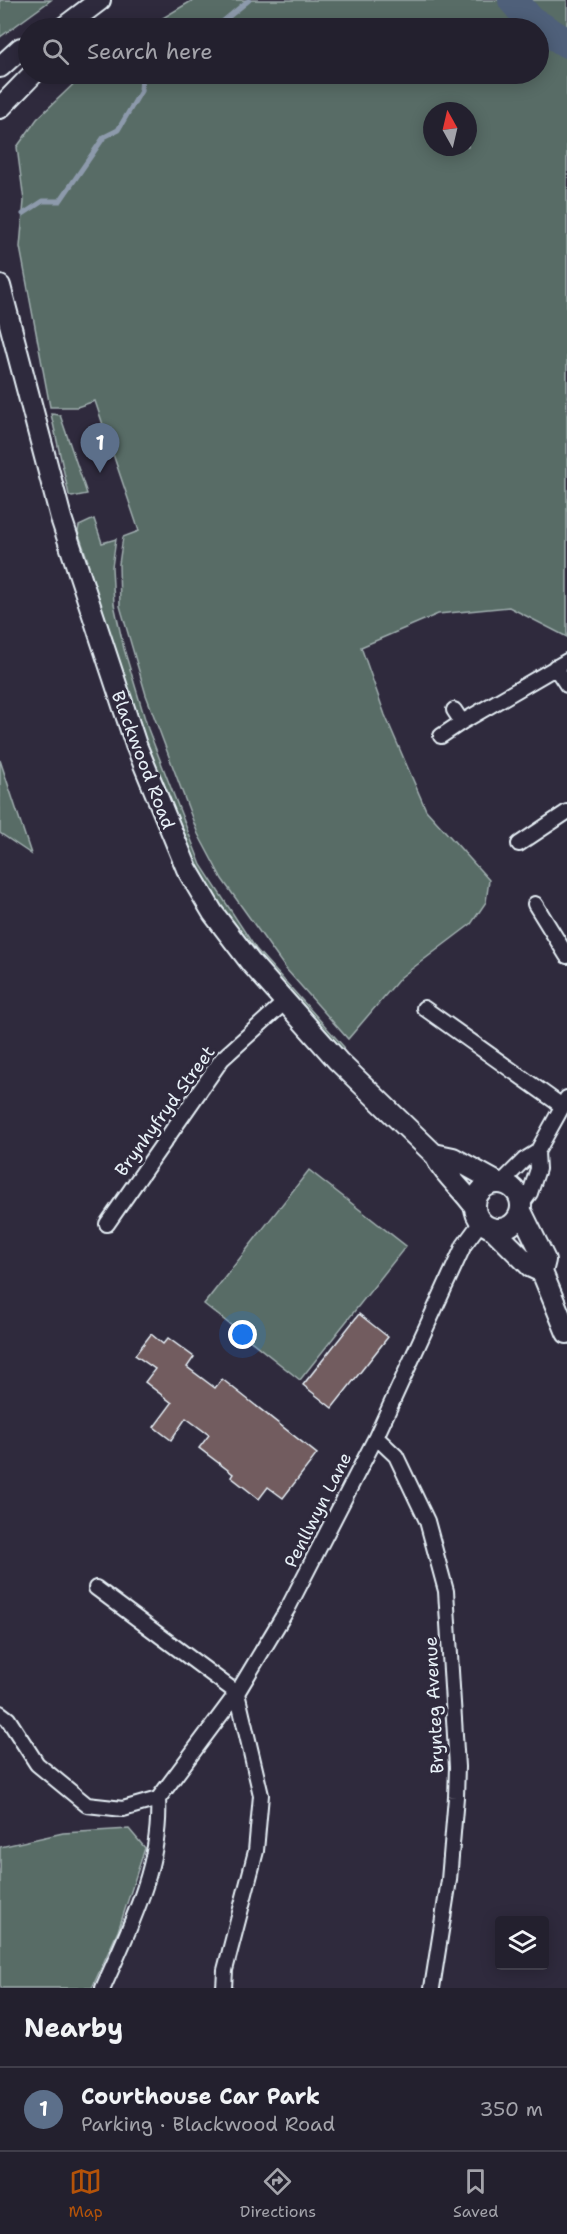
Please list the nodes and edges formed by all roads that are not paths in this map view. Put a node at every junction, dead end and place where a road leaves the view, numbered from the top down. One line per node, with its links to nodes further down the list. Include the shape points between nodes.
1 (100, 0): 2 (main road)
2 (76, 18)
3 (15, 51): 4 (main road)
4 (0, 67)
5 (23, 84): 6 (main road)
6 (0, 108)
7 (0, 286): 17 (main road, Blackwood Road, via 52,489 153,793 187,869 213,912)
8 (561, 664): 9 (street); 11 (street)
9 (567, 685)
10 (454, 710): 11 (street)
11 (462, 722): 12 (street)
12 (441, 736)
13 (567, 812): 14 (street)
14 (519, 844)
15 (535, 904): 16 (street)
16 (567, 955)
17 (286, 1001): 21 (main road, Blackwood Road, via 338,1061); 25 (street, Brynhyfryd Street, via 222,1059)
18 (424, 1008): 19 (street)
19 (564, 1102): 20 (street)
20 (537, 1152): 22 (street); 23 (street, via 538,1169)
21 (434, 1154): 22 (main road, Blackwood Road, via 453,1158); 24 (main road, Blackwood Road, via 441,1170 465,1191)
22 (500, 1183): 23 (main road, via 517,1192); 24 (main road, via 479,1193)
23 (521, 1207): 24 (main road, via 511,1226); 26 (main road, via 545,1260)
24 (483, 1219): 26 (main road, Blackwood Road, via 531,1267); 28 (street, Penllwyn Lane, via 464,1245)
25 (107, 1224)
26 (542, 1272): 27 (main road)
27 (567, 1334)
28 (376, 1437): 30 (street, Penllwyn Lane, via 288,1608); 35 (street, Brynteg Avenue, via 396,1456 427,1521 446,1592 456,1797 449,1880)
29 (96, 1588): 30 (street)
30 (237, 1693): 32 (street, Penllwyn Lane); 34 (street, via 261,1795 256,1851 225,1970)
31 (0, 1713): 32 (street, via 37,1764 87,1805 123,1809)
32 (158, 1799): 33 (street, via 158,1826 139,1906)
33 (103, 1988)
34 (224, 1988)
35 (432, 1988)

